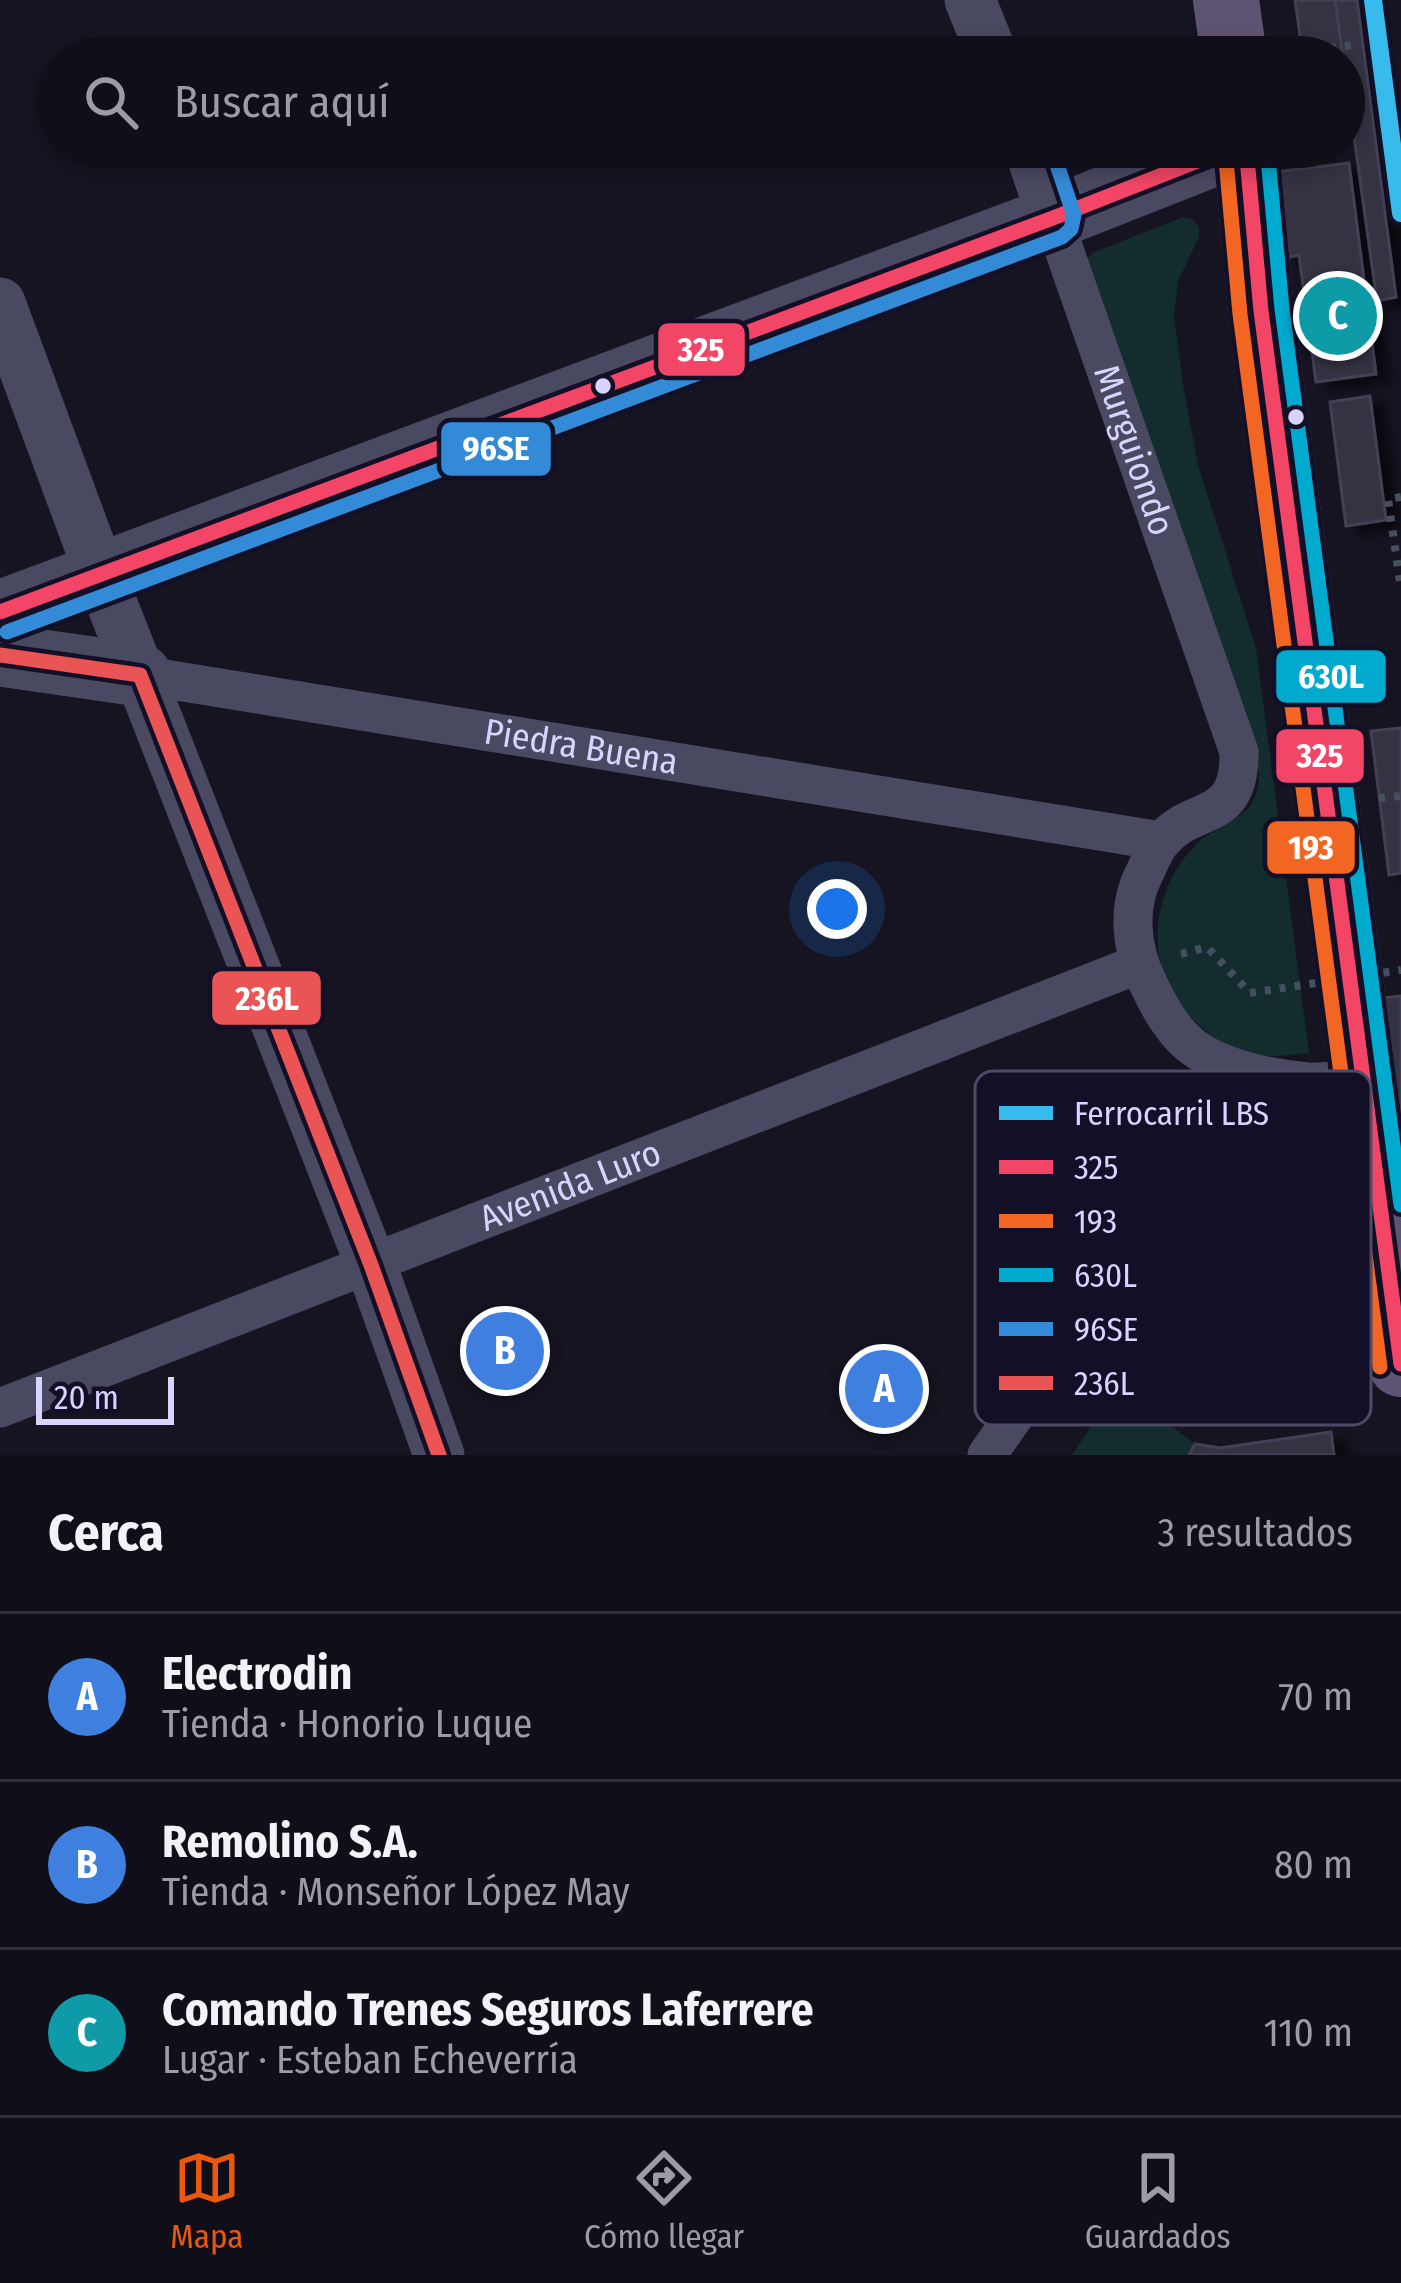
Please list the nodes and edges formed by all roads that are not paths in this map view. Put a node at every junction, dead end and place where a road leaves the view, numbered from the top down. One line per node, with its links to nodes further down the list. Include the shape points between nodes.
1 (970, 0): 3 (street)
2 (1226, 0): 4 (main road)
3 (985, 36)
4 (1231, 36)
5 (1036, 168): 8 (street, Murguiondo)
6 (1180, 168): 8 (street)
7 (1248, 168): 17 (main road)
8 (1053, 218): 10 (street); 14 (street, Murguiondo, via 1239,752 1232,792)
9 (0, 303): 10 (street)
10 (101, 576): 11 (street); 13 (street)
11 (0, 612)
12 (0, 655): 13 (street, Piedra Buena)
13 (140, 675): 14 (street, Piedra Buena); 19 (street)
14 (1161, 841): 15 (street, via 1140,881 1132,921)
15 (1139, 964): 16 (street, via 1188,1043); 19 (street, Avenida Luro)
16 (1246, 1071)
17 (1363, 1071)
18 (1371, 1132): 20 (main road)
19 (370, 1265): 21 (street, Avenida Luro); 23 (street)
20 (1401, 1364)
21 (0, 1408)
22 (1008, 1425): 24 (street)
23 (439, 1455)
24 (987, 1455)

